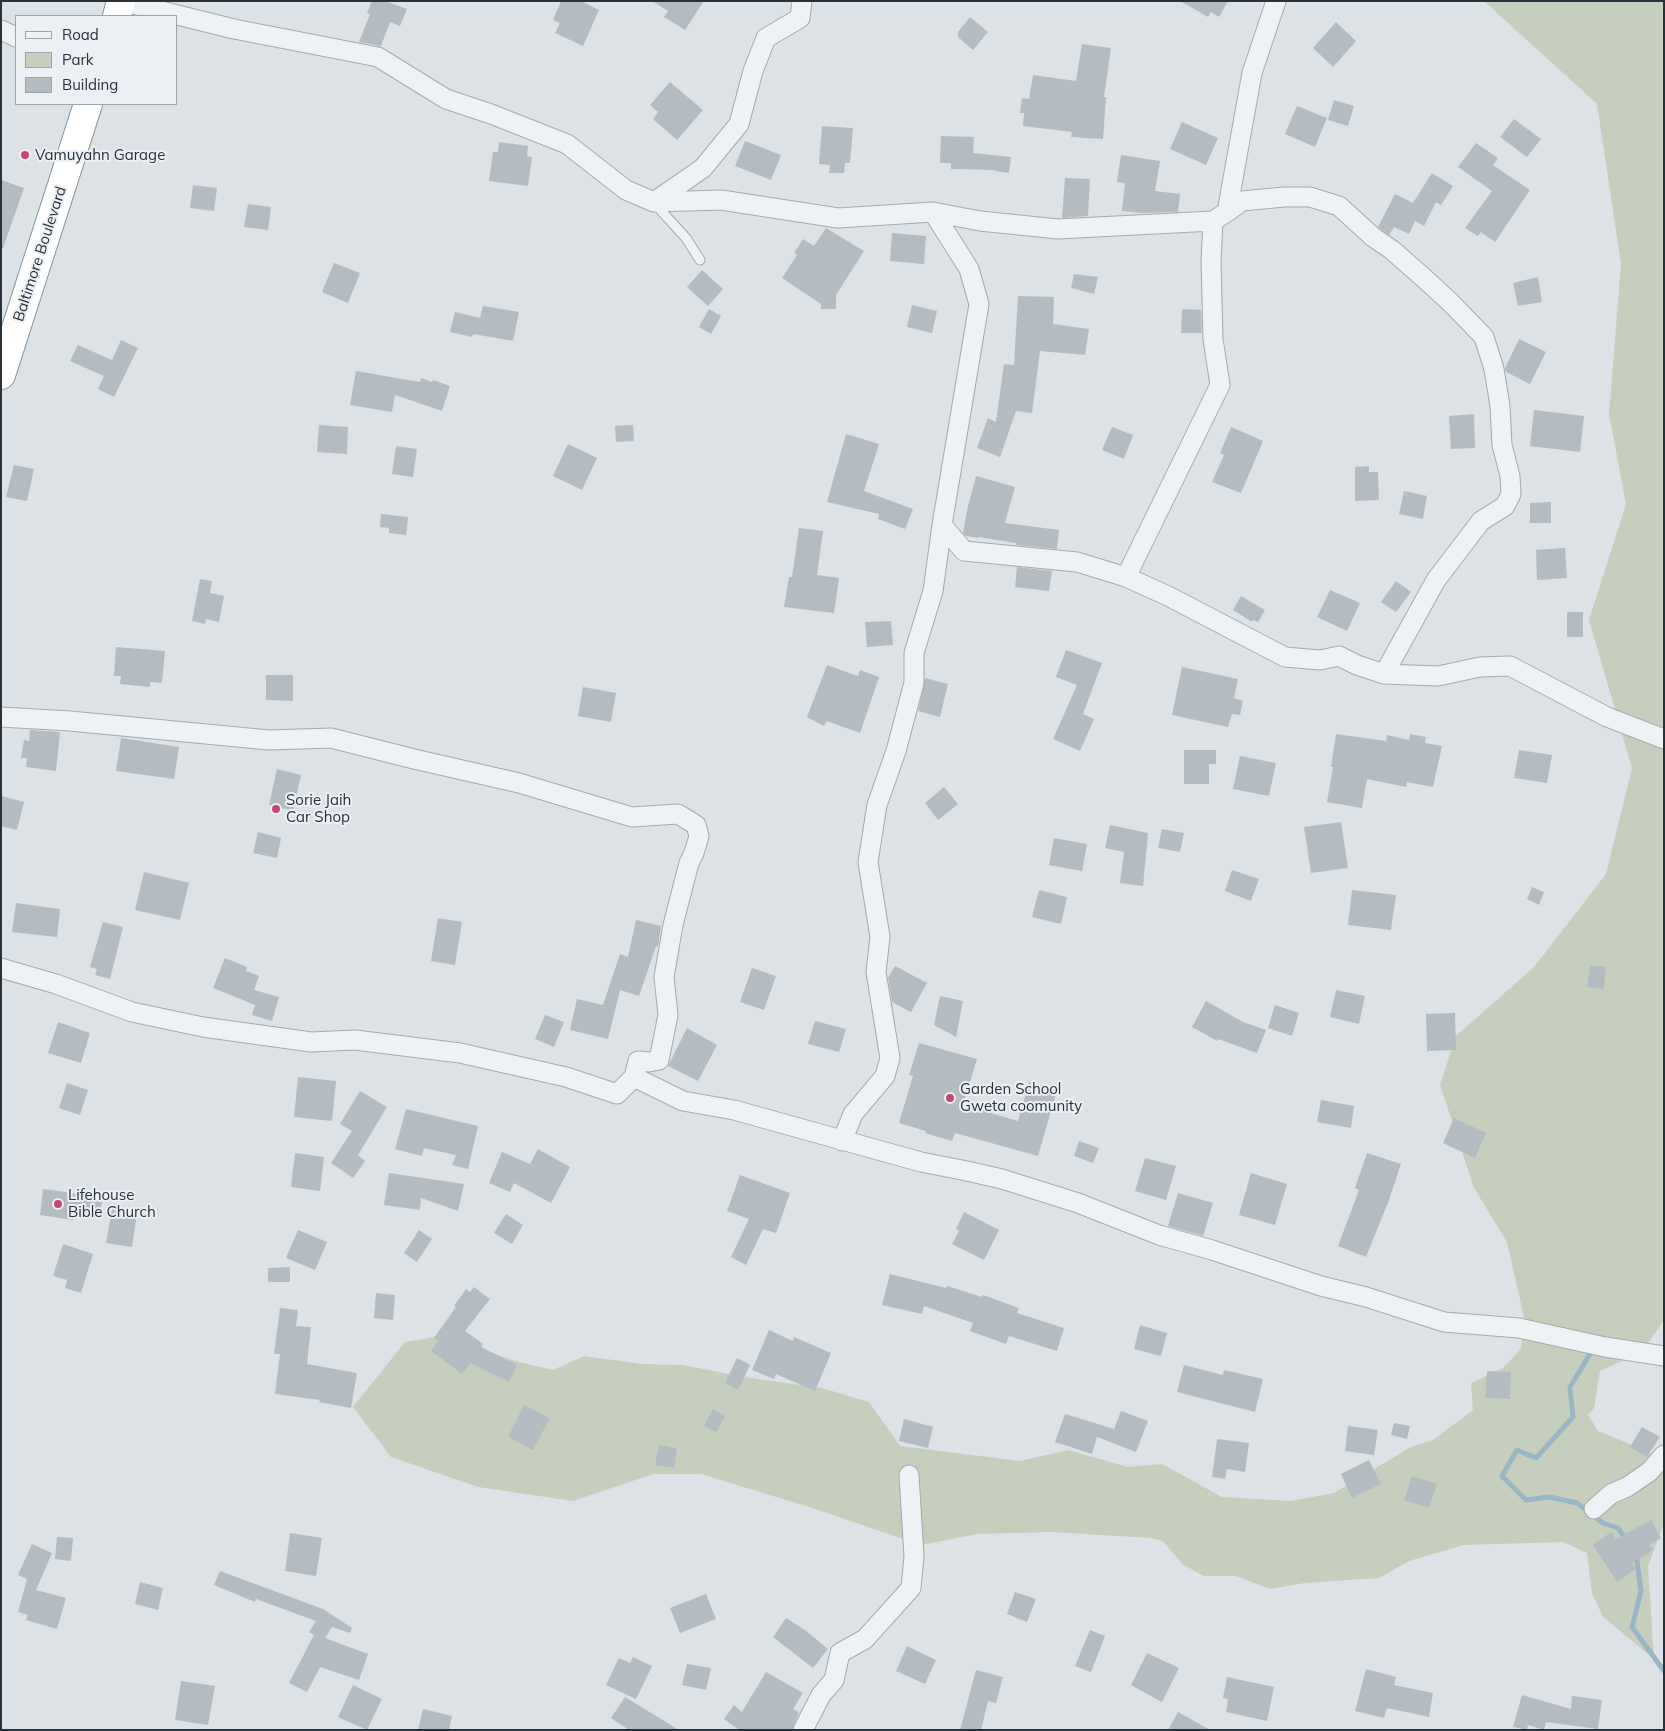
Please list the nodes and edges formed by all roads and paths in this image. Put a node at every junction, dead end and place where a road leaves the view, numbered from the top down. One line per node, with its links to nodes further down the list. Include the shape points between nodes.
1 (121, 1): 4 (highway); 5 (street)
2 (802, 1): 10 (street, via 800,18 766,38 738,124 703,168)
3 (1276, 1): 12 (street, via 1252,74)
4 (116, 15)
5 (178, 15)
6 (178, 15): 10 (street, via 378,57 446,99 567,144 626,190)
7 (1, 30): 8 (street)
8 (15, 37)
9 (88, 105): 14 (highway, Baltimore Boulevard)
10 (654, 202): 11 (street, via 721,200 838,218); 13 (lane, via 686,238)
11 (932, 212): 12 (street, via 980,221 1058,229); 15 (street, via 970,269 979,304)
12 (1220, 217): 16 (street, via 1211,260 1213,339 1220,385); 17 (street, via 1242,201 1284,196 1310,198 1339,206 1425,279 1484,337 1494,369 1511,494 1506,506 1481,521 1436,580)
13 (700, 260)
14 (1, 375)
15 (942, 525): 16 (street, via 964,551 1077,562); 22 (street, via 933,591 914,653 914,683 896,751 877,805 868,862 880,937 876,972 890,1058 885,1076 853,1114)
16 (1126, 577): 17 (street, via 1285,657 1320,660 1339,656)
17 (1384, 674): 19 (street, via 1438,676 1480,667 1510,666 1607,717)
18 (1, 717): 21 (street, via 269,740 331,738 519,783 632,817 678,814 696,824 699,836 688,863 664,977 668,1015 660,1060 638,1061)
19 (1664, 739)
20 (1, 968): 21 (street, via 132,1012 202,1027 311,1042 355,1040 460,1053 566,1077 617,1094)
21 (634, 1076): 22 (street, via 683,1101 734,1110)
22 (842, 1141): 23 (street, via 1002,1179 1078,1203 1159,1235 1444,1322 1519,1328)
23 (1664, 1356)
24 (1664, 1455): 26 (street, via 1649,1472 1611,1494)
25 (909, 1475): 27 (street, via 914,1556 911,1588 865,1639 840,1653 834,1680 820,1695)
26 (1594, 1509)
27 (803, 1730)

